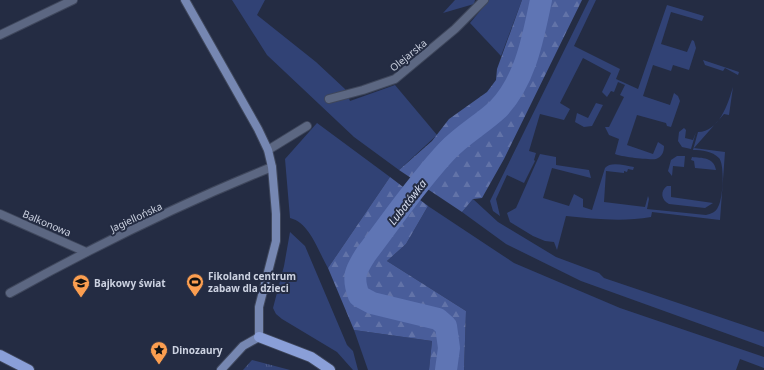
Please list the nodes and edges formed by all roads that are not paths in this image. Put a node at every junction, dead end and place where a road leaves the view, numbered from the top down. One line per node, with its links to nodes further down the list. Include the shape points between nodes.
1 (73, 0): 4 (street)
2 (185, 0): 7 (street)
3 (484, 0): 5 (street, Olejarska, via 455,29 395,79)
4 (0, 35)
5 (329, 99)
6 (307, 126): 7 (street)
7 (268, 150): 8 (street)
8 (272, 167): 10 (street, Jagiellońska); 12 (street, via 276,241 259,307)
9 (0, 214): 10 (street, Balkonowa)
10 (86, 252): 11 (street, Jagiellońska)
11 (10, 293)
12 (259, 337): 15 (street, via 243,346); 16 (main road, via 310,357)
13 (0, 354): 14 (main road)
14 (29, 370)
15 (221, 370)
16 (330, 370)

